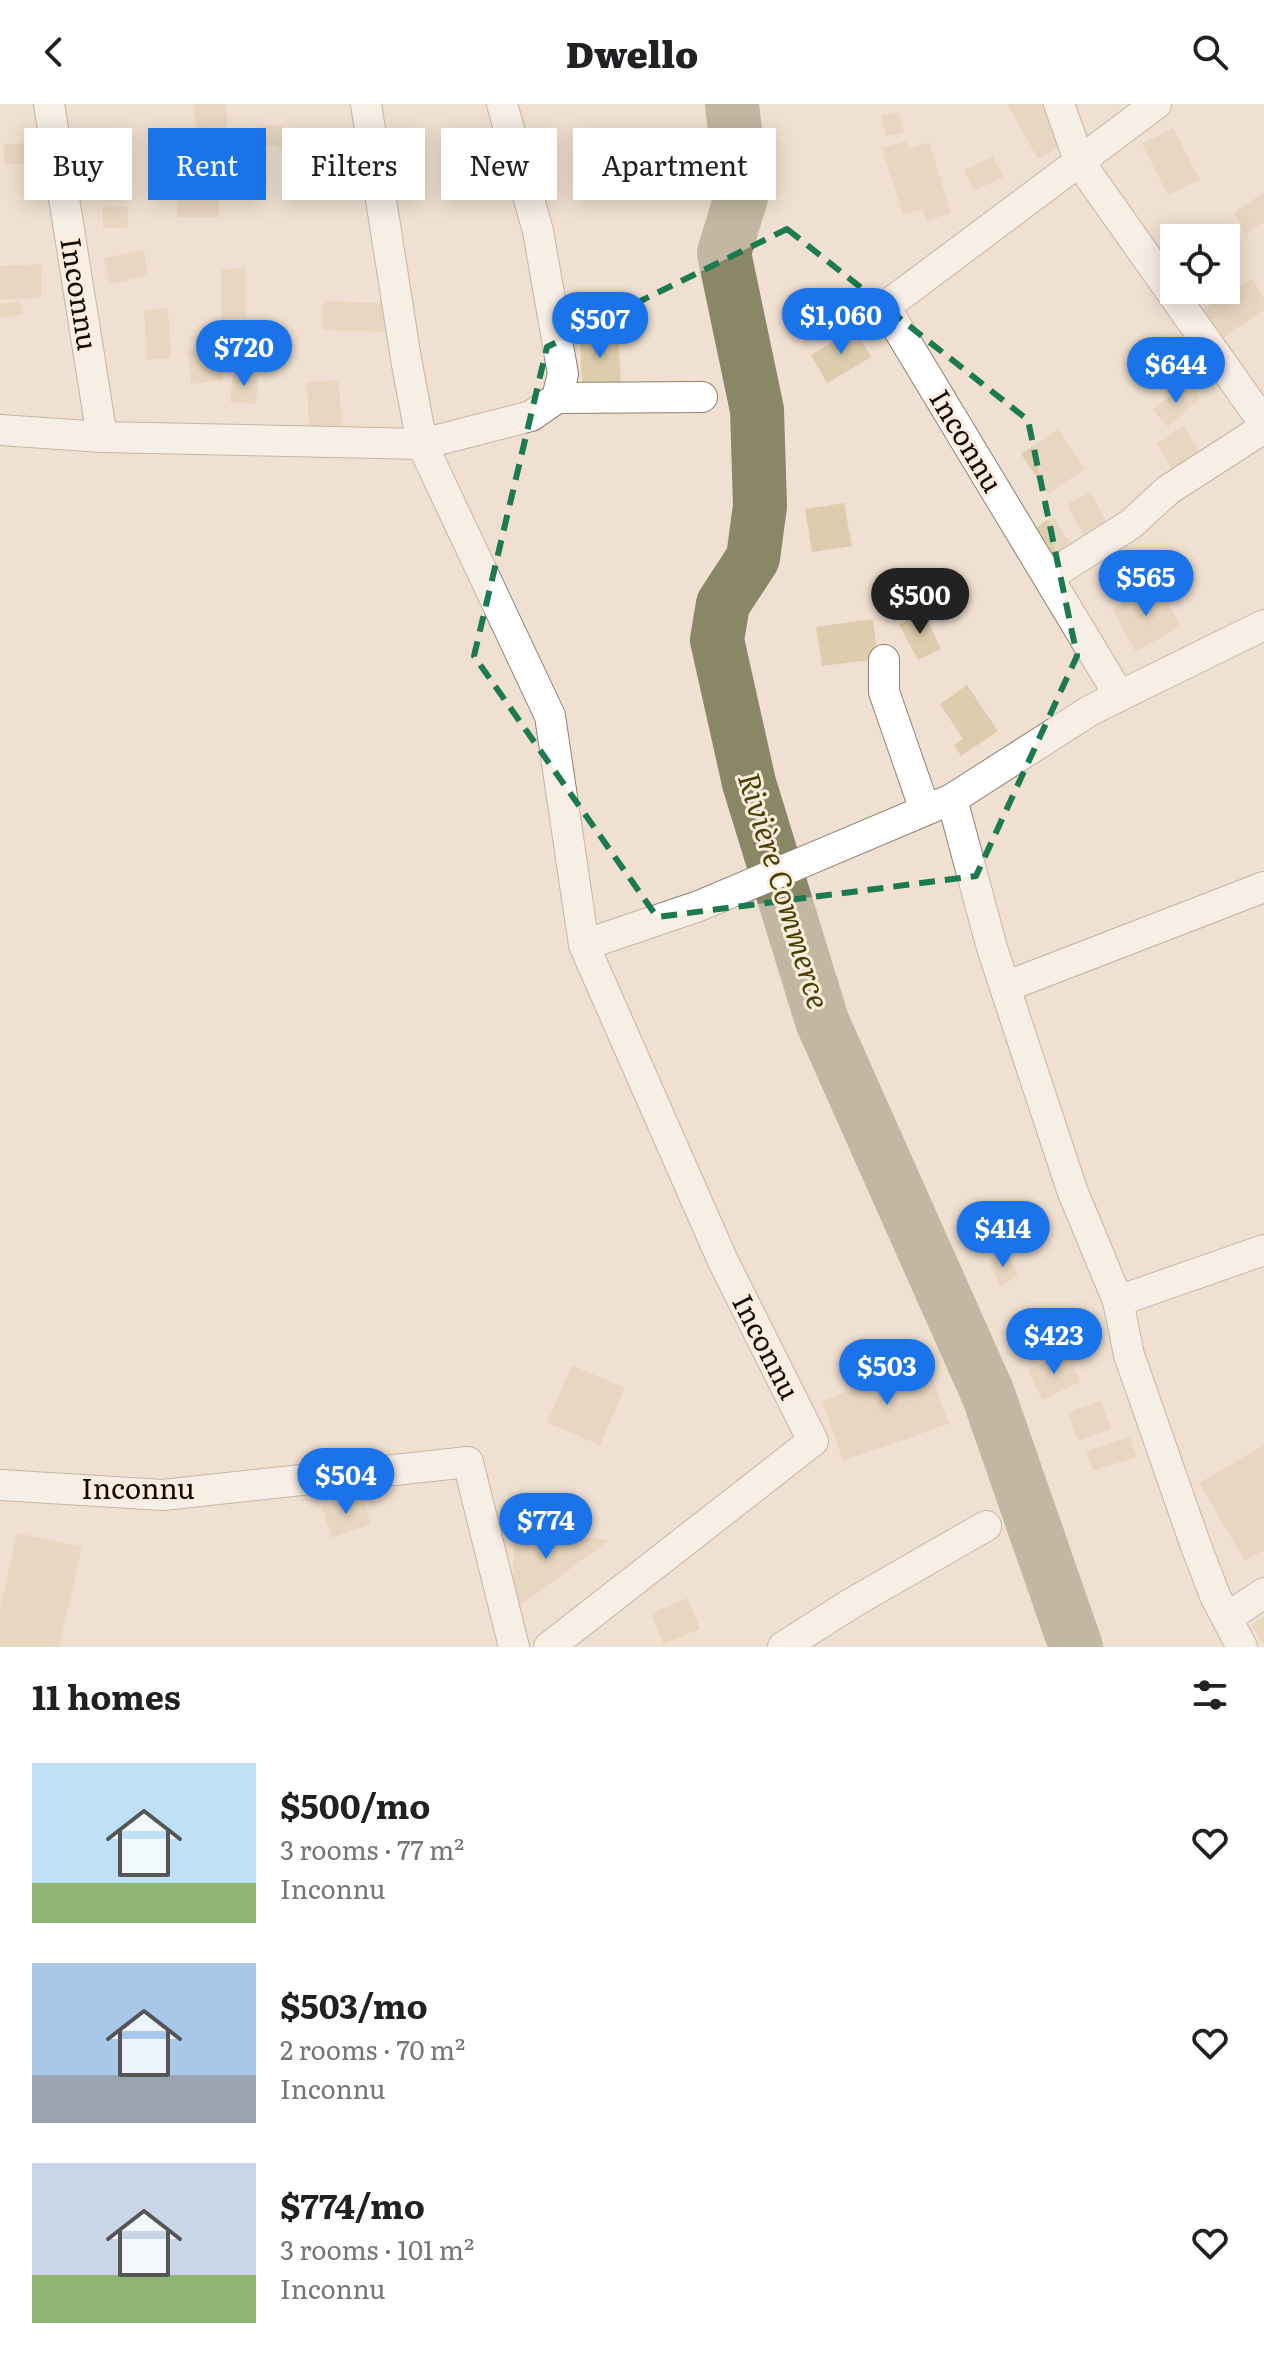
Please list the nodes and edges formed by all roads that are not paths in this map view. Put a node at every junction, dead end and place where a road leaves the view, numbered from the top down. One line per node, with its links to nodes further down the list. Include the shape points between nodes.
1 (49, 104): 12 (street, Inconnu)
2 (366, 104): 11 (street, Inconnu)
3 (502, 104): 8 (street, via 538,231 563,374)
4 (1059, 104): 6 (street)
5 (1156, 104): 6 (street, Inconnu)
6 (1080, 163): 9 (street); 13 (street, Inconnu, via 885,307)
7 (702, 397): 8 (street)
8 (557, 398): 11 (street, via 531,416)
9 (1264, 426): 13 (street, via 1168,490 1131,524)
10 (0, 430): 12 (street)
11 (420, 432): 12 (street); 19 (street, Inconnu, via 550,716)
12 (102, 437)
13 (1048, 577): 16 (street, Inconnu)
14 (1264, 625): 16 (street)
15 (884, 660): 17 (street, via 884,692)
16 (1119, 695): 17 (street)
17 (938, 805): 19 (street, via 699,906); 20 (street)
18 (1264, 887): 20 (street)
19 (584, 945): 28 (street, Inconnu, via 723,1261 813,1441)
20 (1005, 987): 22 (street, via 1072,1190)
21 (1264, 1250): 22 (street)
22 (1118, 1301): 26 (street, via 1129,1355 1196,1546)
23 (0, 1485): 27 (street, Inconnu, via 163,1495 468,1462)
24 (986, 1526): 29 (street)
25 (1264, 1593): 26 (street)
26 (1228, 1617): 30 (street)
27 (514, 1647)
28 (549, 1647)
29 (783, 1647)
30 (1242, 1647)

